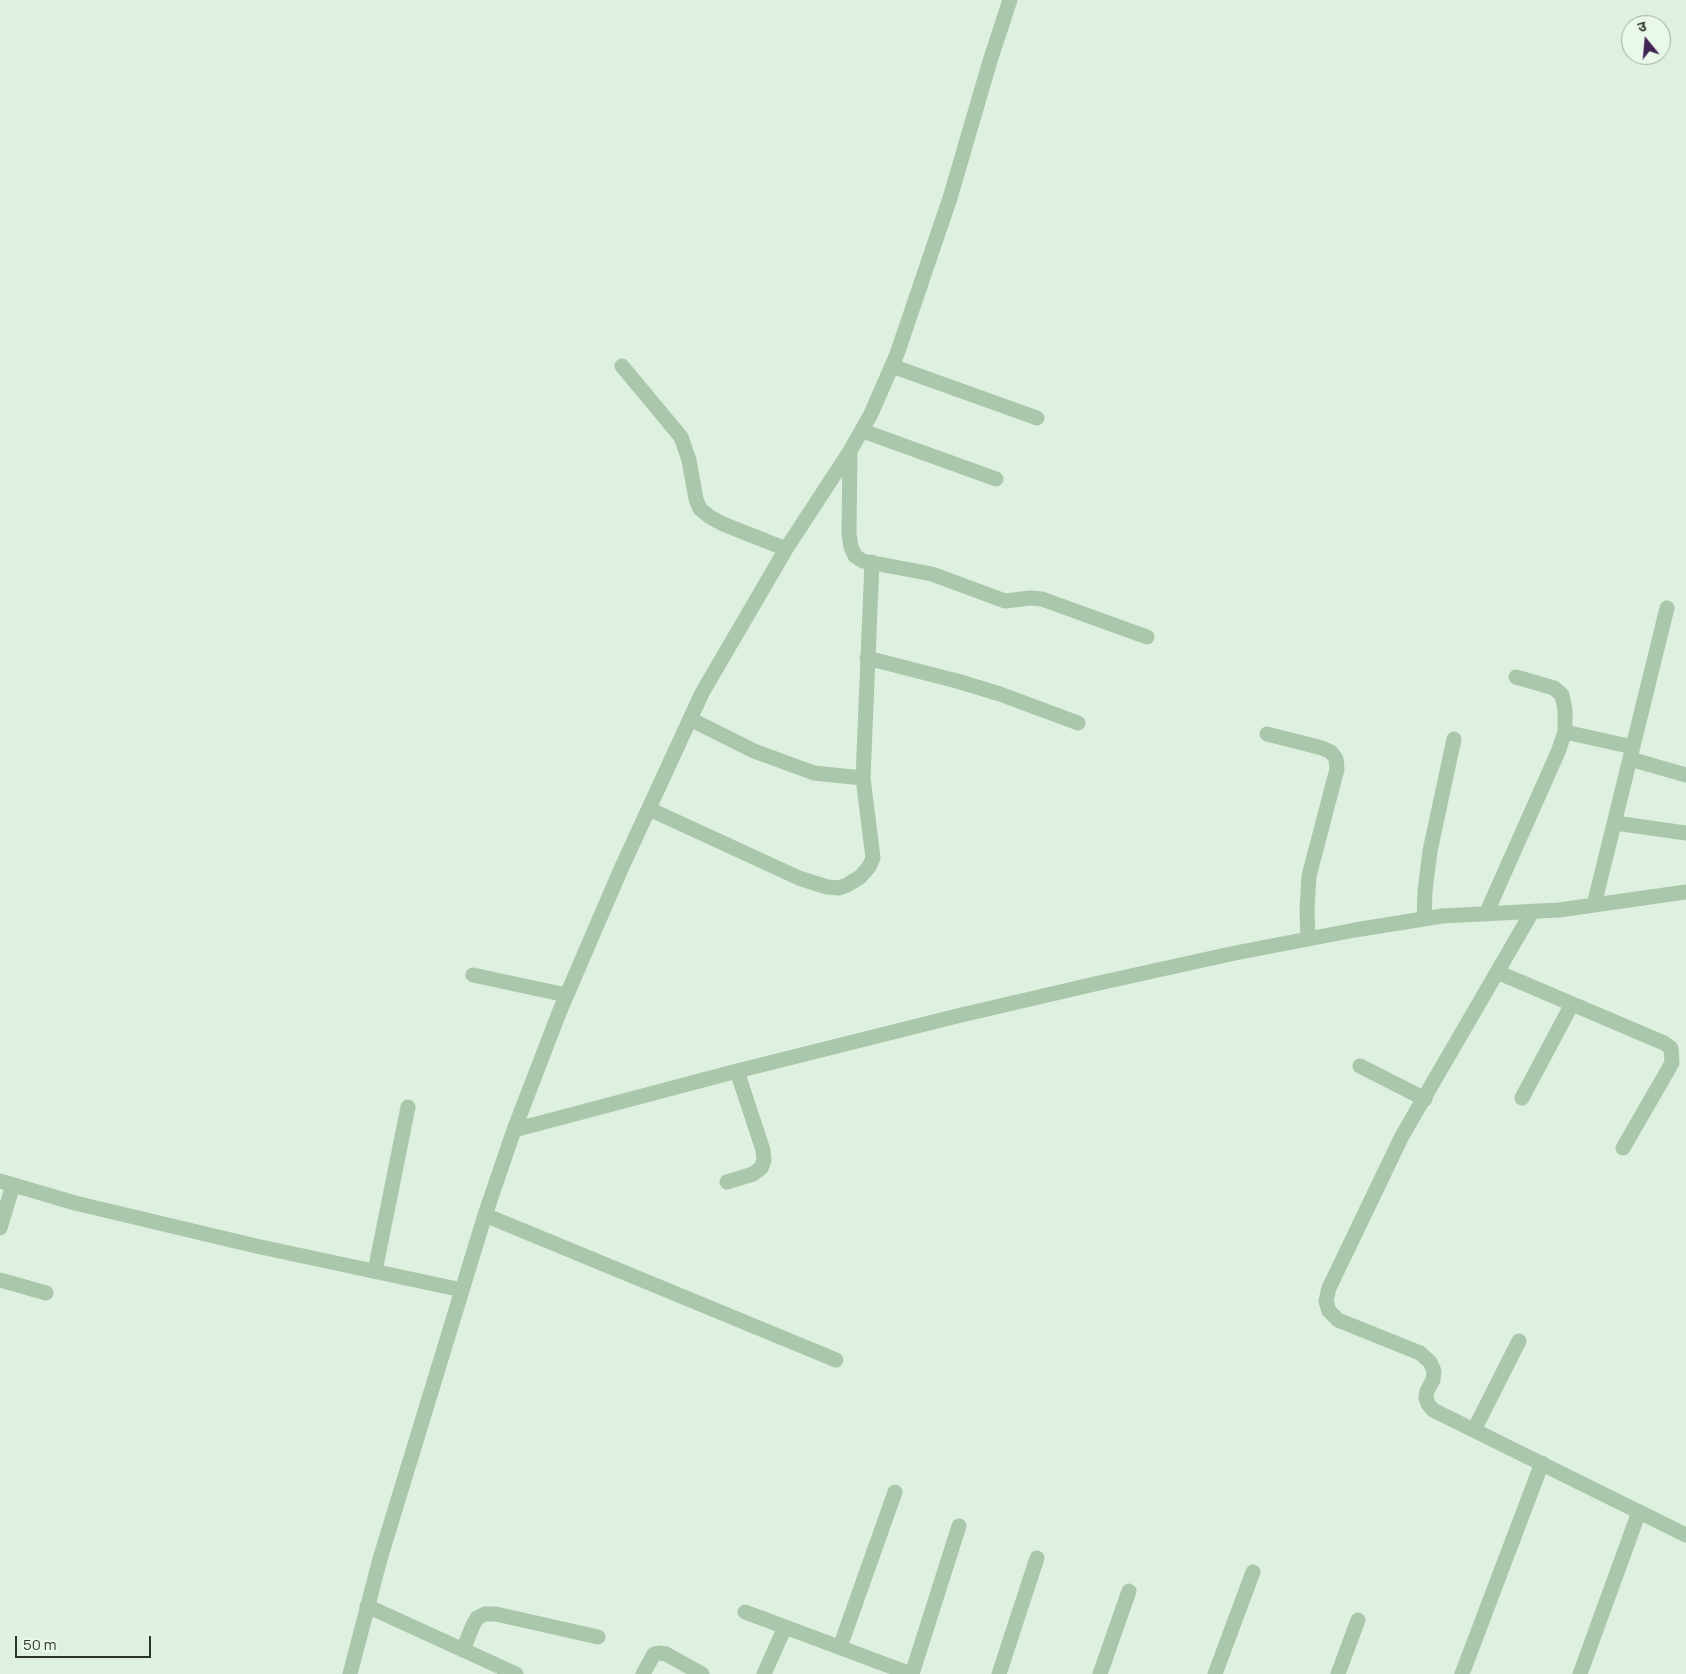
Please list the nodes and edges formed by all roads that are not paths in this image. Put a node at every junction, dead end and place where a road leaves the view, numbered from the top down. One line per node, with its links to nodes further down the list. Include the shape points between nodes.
1 (1010, 0): 3 (street, via 950,198)
2 (622, 366): 8 (street, via 681,437 700,509 723,524)
3 (892, 366): 4 (street); 5 (street)
4 (1038, 418)
5 (863, 431): 6 (street); 7 (street)
6 (850, 451): 8 (street); 9 (street, via 851,547 855,556)
7 (996, 479)
8 (786, 549): 14 (street)
9 (872, 562): 11 (street, via 932,574 1005,601 1042,599); 12 (street)
10 (1667, 608): 19 (street)
11 (1147, 638)
12 (867, 658): 15 (street, via 983,688); 21 (street)
13 (1516, 677): 16 (street, via 1554,688 1562,695)
14 (690, 719): 21 (street, via 754,750 814,773); 22 (street)
15 (1078, 723)
16 (1565, 732): 19 (street); 28 (street)
17 (1268, 734): 30 (street, via 1322,748 1336,759 1337,769 1309,876)
18 (1454, 739): 29 (street, via 1430,851)
19 (1632, 753): 20 (street); 23 (street)
20 (1686, 775)
21 (863, 778): 22 (street, via 873,858 870,867 860,877 838,888 799,878)
22 (649, 809): 33 (street)
23 (1615, 822): 24 (street); 26 (street)
24 (1686, 833)
25 (1686, 892): 26 (street)
26 (1594, 905): 27 (street)
27 (1532, 912): 28 (street); 31 (street)
28 (1486, 914): 29 (street)
29 (1424, 919): 30 (street)
30 (1308, 939): 36 (street, via 1080,987)
31 (1497, 972): 34 (street); 37 (street)
32 (473, 975): 33 (street)
33 (566, 995): 40 (street)
34 (1572, 1004): 38 (street); 41 (street, via 1671,1048 1672,1063)
35 (1360, 1066): 37 (street)
36 (737, 1071): 40 (street); 42 (street, via 764,1160 754,1174)
37 (1425, 1098): 52 (street, via 1398,1145 1328,1288 1326,1301 1329,1311 1338,1320 1420,1353 1434,1371 1427,1391 1428,1404 1433,1410)
38 (1522, 1098)
39 (408, 1107): 46 (street)
40 (514, 1130): 44 (street)
41 (1623, 1148)
42 (727, 1182)
43 (7, 1183): 45 (street); 46 (street, via 75,1203)
44 (485, 1216): 48 (street); 51 (street)
45 (0, 1228)
46 (375, 1271): 48 (street)
47 (0, 1280): 49 (street)
48 (462, 1290): 61 (street)
49 (46, 1293)
50 (1519, 1341): 52 (street)
51 (836, 1360)
52 (1474, 1430): 53 (street)
53 (1542, 1463): 55 (street); 78 (street)
54 (895, 1492): 66 (street)
55 (1640, 1512): 57 (street); 79 (street)
56 (959, 1526): 73 (street)
57 (1686, 1535)
58 (1037, 1558): 74 (street)
59 (1253, 1572): 76 (street)
60 (1129, 1591): 75 (street)
61 (367, 1606): 67 (street); 68 (street)
62 (745, 1612): 64 (street)
63 (1358, 1620): 77 (street)
64 (785, 1627): 66 (street); 72 (street)
65 (598, 1638): 67 (street, via 485,1614 472,1625)
66 (840, 1648): 73 (street)
67 (463, 1650): 69 (street)
68 (350, 1674)
69 (516, 1674)
70 (643, 1674): 71 (street, via 654,1654 660,1652)
71 (702, 1674)
72 (764, 1674)
73 (911, 1674)
74 (999, 1674)
75 (1100, 1674)
76 (1215, 1674)
77 (1338, 1674)
78 (1462, 1674)
79 (1580, 1674)

